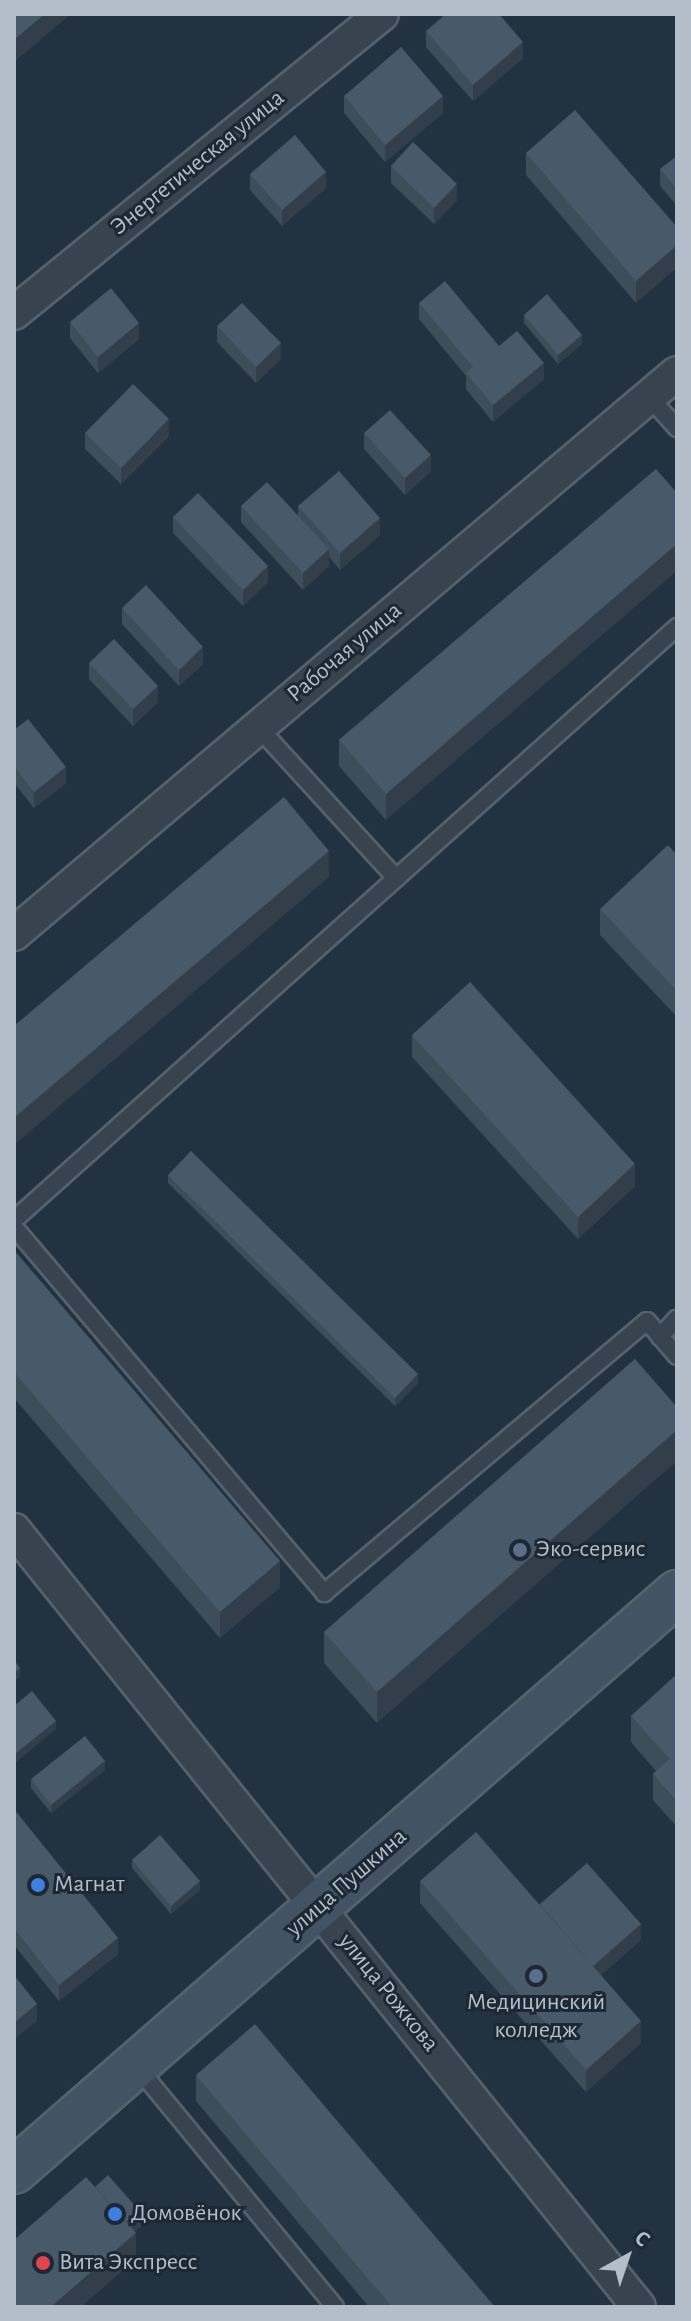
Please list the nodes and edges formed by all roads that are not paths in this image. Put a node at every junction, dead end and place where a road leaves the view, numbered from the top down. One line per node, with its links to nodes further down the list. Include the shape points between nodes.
1 (382, 14): 2 (street, Энергетическая улица)
2 (14, 313)
3 (677, 373): 4 (street, Рабочая улица)
4 (649, 397): 5 (lane); 7 (street, Рабочая улица)
5 (677, 428)
6 (677, 627): 8 (lane)
7 (258, 727): 8 (lane); 9 (street, Рабочая улица)
8 (396, 878): 10 (lane)
9 (14, 934)
10 (14, 1220)
11 (14, 1227): 13 (lane, via 324,1593 647,1321)
12 (677, 1318): 13 (lane)
13 (660, 1337): 14 (lane)
14 (677, 1356)
15 (14, 1530): 17 (street, улица Рожкова)
16 (677, 1593): 17 (main road, улица Пушкина)
17 (320, 1908): 18 (main road, улица Пушкина); 20 (street, улица Рожкова)
18 (136, 2066): 19 (main road, улица Пушкина); 21 (lane)
19 (14, 2171)
20 (633, 2305)
21 (335, 2307)

